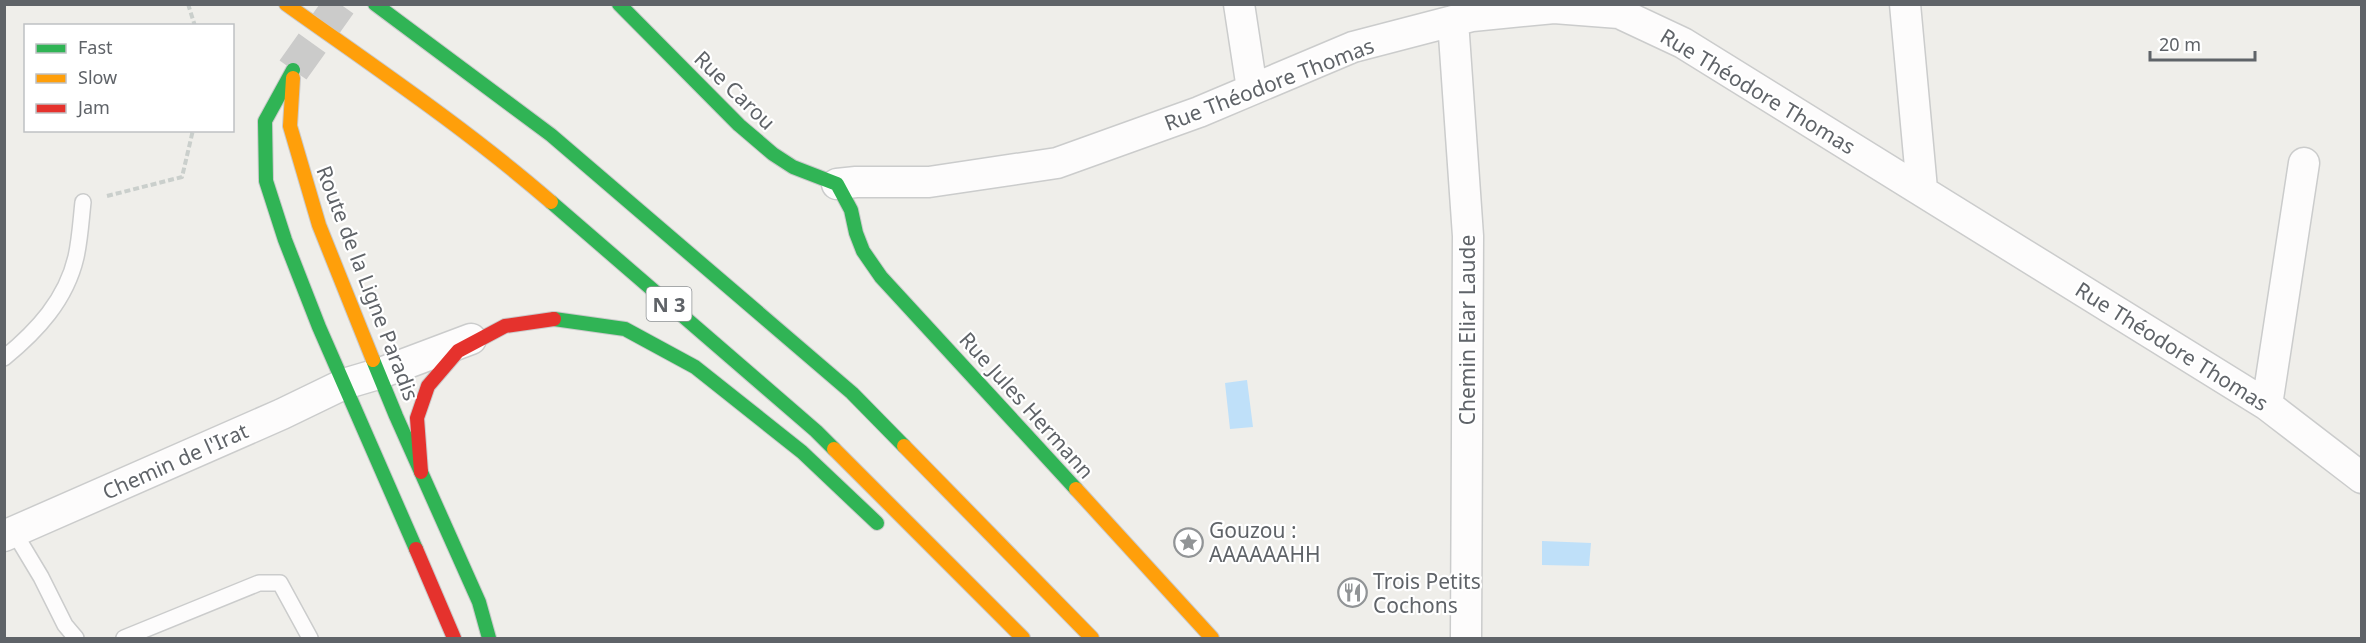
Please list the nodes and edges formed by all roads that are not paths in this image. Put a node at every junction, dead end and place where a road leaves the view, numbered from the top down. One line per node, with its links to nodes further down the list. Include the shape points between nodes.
1 (286, 4): 30 (main road, N 3, via 529,183 816,431)
2 (375, 4): 9 (main road, N 3)
3 (386, 4): 9 (main road, N 3)
4 (619, 4): 12 (main road, Rue Carou, via 772,154 793,167)
5 (1239, 4): 10 (street)
6 (1905, 4): 13 (street)
7 (1499, 9): 8 (street, Rue Théodore Thomas, via 1472,16); 13 (street, Rue Théodore Thomas, via 1619,13 1683,43)
8 (1434, 18): 10 (street, Rue Théodore Thomas); 33 (street, Chemin Eliar Laude, via 1468,236)
9 (438, 49): 31 (main road, N 3, via 551,135 852,393)
10 (1252, 89): 12 (street, Rue Théodore Thomas, via 1057,163 929,182)
11 (2304, 163): 18 (street)
12 (837, 184): 32 (main road, Rue Jules Hermann, via 851,210 863,251 881,276)
13 (1922, 189): 18 (street, Rue Théodore Thomas)
14 (83, 202): 16 (lane, via 75,258 57,304 32,335)
15 (505, 326): 17 (street, Chemin de l'Irat); 19 (main road, N 3, via 458,351 428,386 417,418); 21 (main road, N 3, via 558,318 625,329 695,367 802,452)
16 (4, 358)
17 (361, 383): 17 (main road, Route de la Ligne Paradis, via 290,126 293,70 265,121 266,181 285,240); 19 (main road, Route de la Ligne Paradis); 22 (street, Chemin de l'Irat); 28 (main road, Route de la Ligne Paradis)
18 (2267, 405): 20 (street, Rue Théodore Thomas)
19 (421, 472): 24 (main road, Route de la Ligne Paradis)
20 (2361, 478)
21 (888, 533)
22 (9, 534): 25 (lane, via 41,578)
23 (438, 547): 24 (main road)
24 (479, 602): 29 (main road, Route de la Ligne Paradis)
25 (76, 639)
26 (124, 639): 27 (lane, via 259,583 280,583)
27 (310, 639)
28 (454, 639)
29 (489, 639)
30 (1023, 639)
31 (1092, 639)
32 (1212, 639)
33 (1466, 639)

